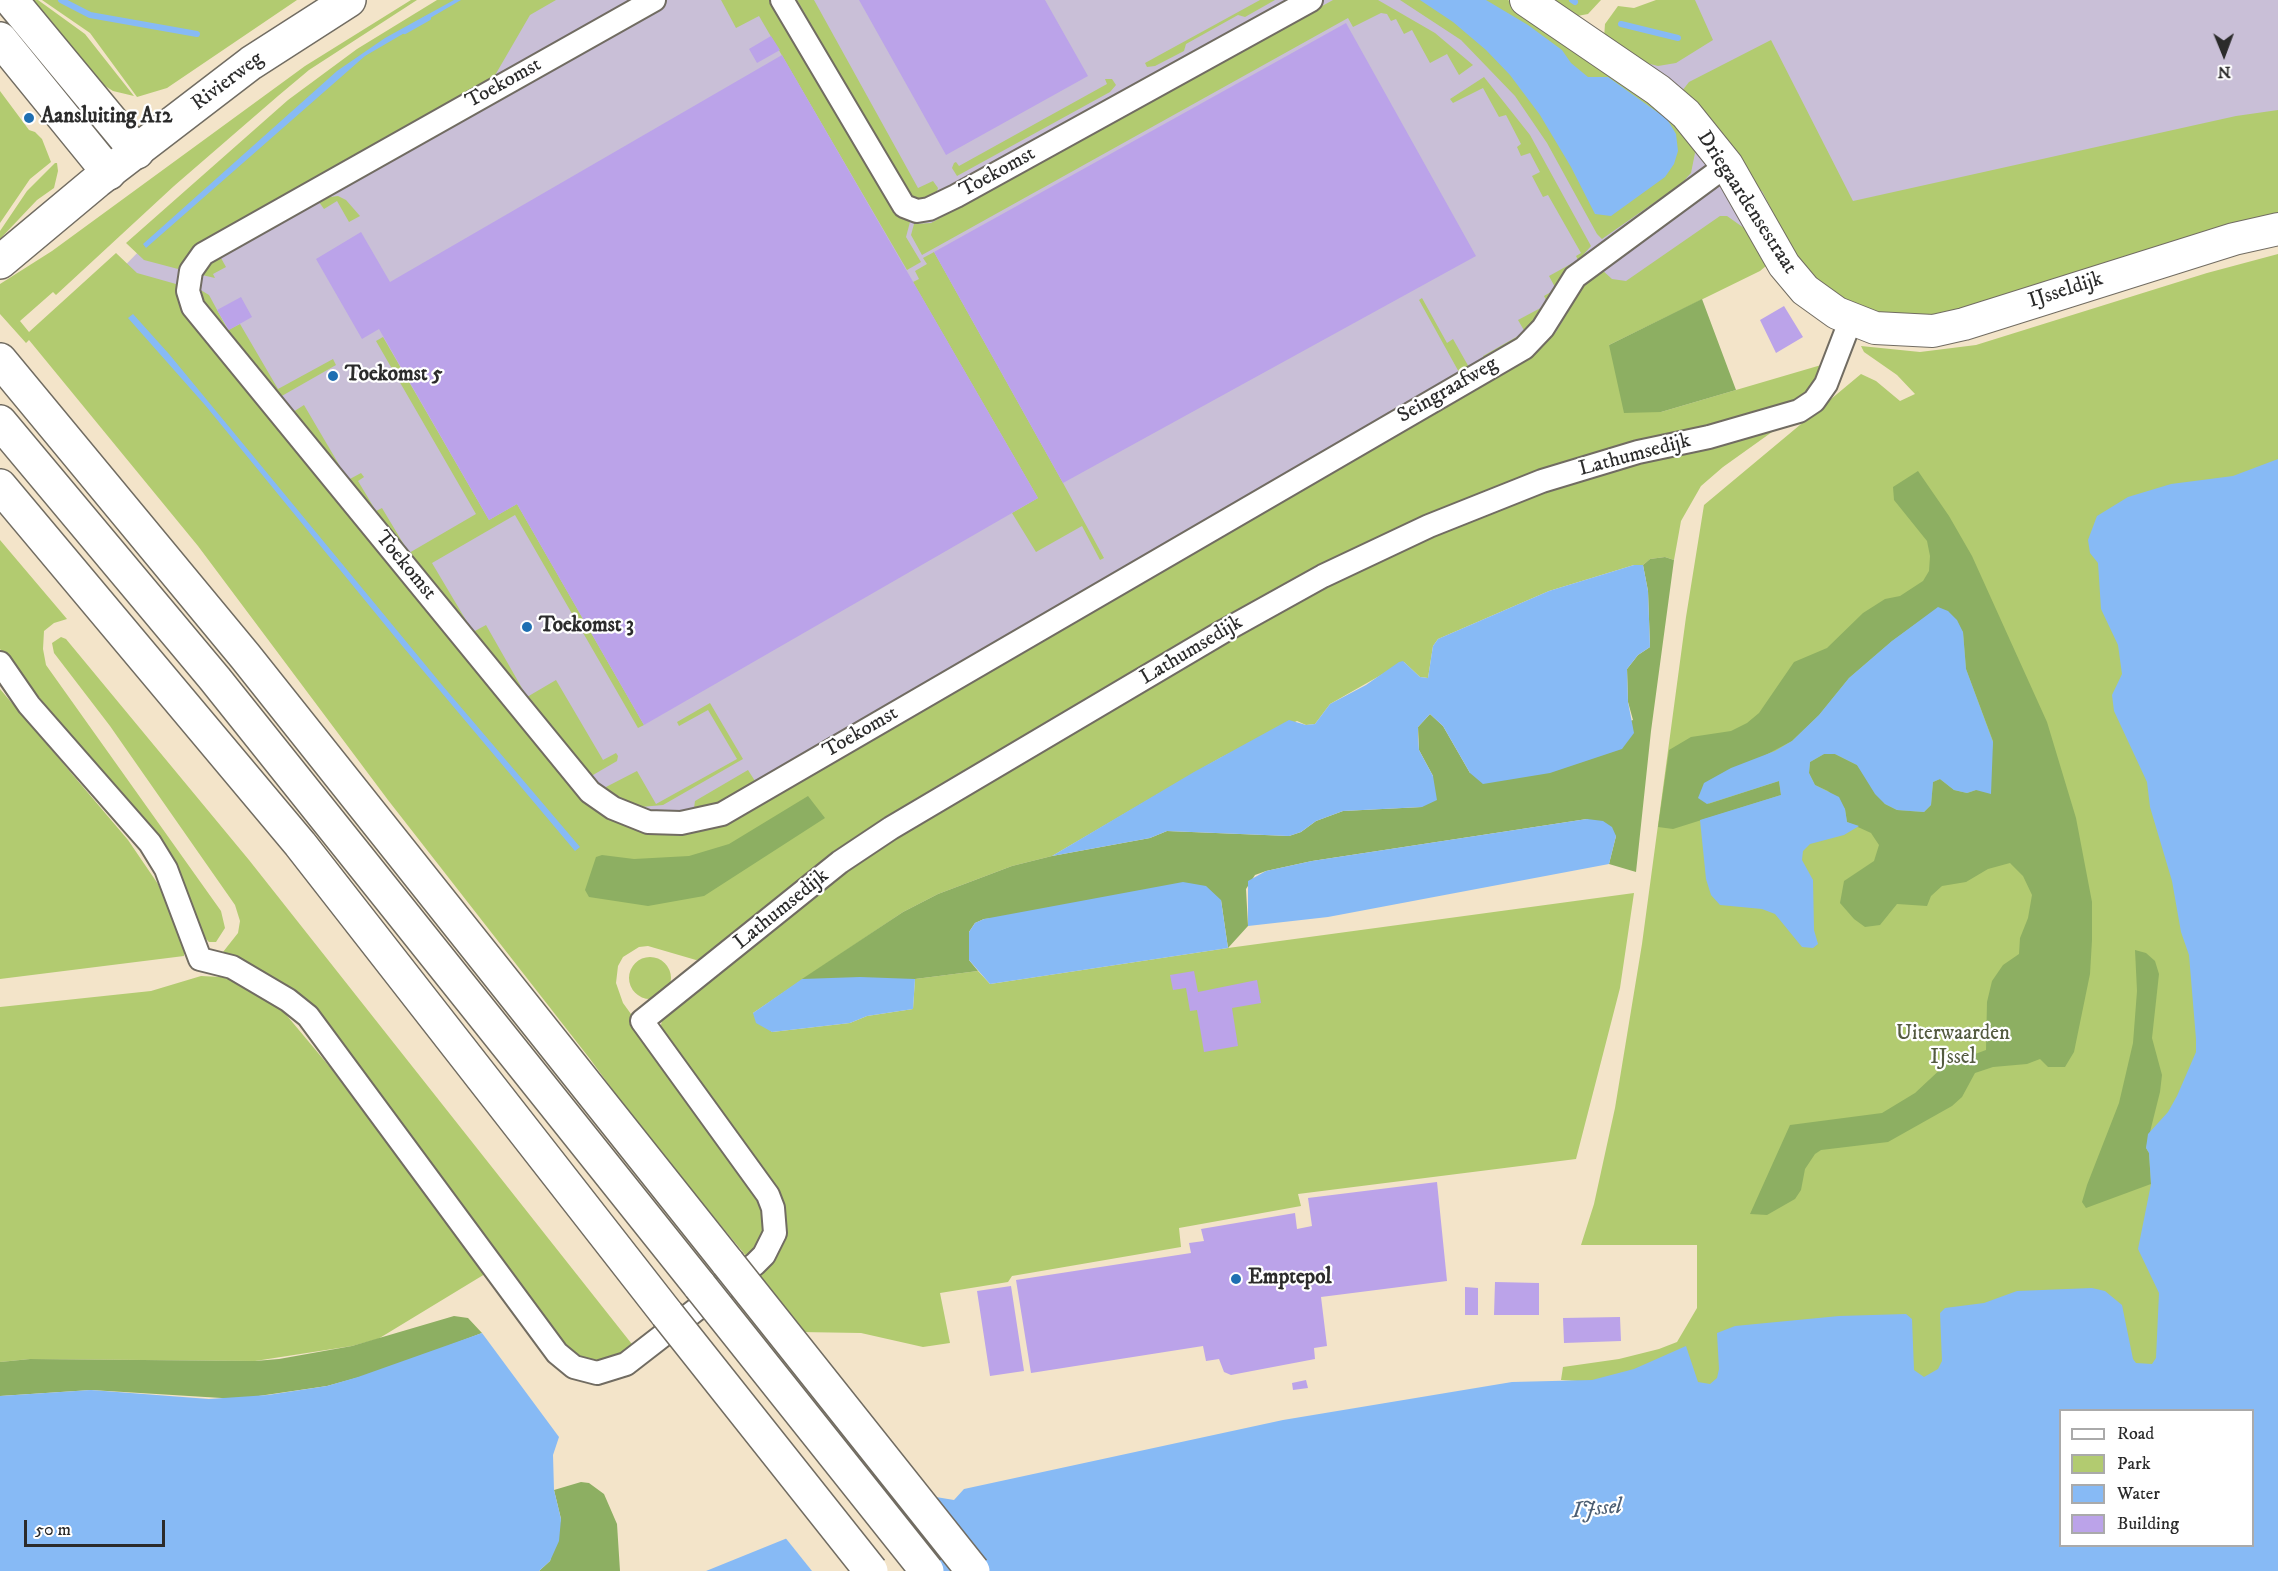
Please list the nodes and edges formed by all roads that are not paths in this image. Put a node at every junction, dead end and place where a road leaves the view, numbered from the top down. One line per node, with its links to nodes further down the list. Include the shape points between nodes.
1 (11, 0): 8 (main road)
2 (349, 0): 8 (main road, Rivierweg, via 250,63)
3 (654, 0): 17 (street, Toekomst, via 203,254 189,277 193,307 583,783 613,808 648,822 681,823 722,814)
4 (782, 0): 6 (street, Toekomst, via 904,206 917,211 956,196)
5 (1526, 0): 9 (street, Driegaardensestraat, via 1658,90 1686,114)
6 (1304, 2)
7 (0, 39): 10 (main road)
8 (137, 152): 10 (main road, Rivierweg)
9 (1727, 165): 13 (street, Driegaardensestraat, via 1784,265 1805,290); 17 (street, Seingraafweg, via 1575,277 1543,328 1524,348)
10 (109, 173): 12 (main road, Rivierweg)
11 (2278, 229): 13 (street, IJsseldijk, via 1933,331 1875,328)
12 (0, 262)
13 (1851, 320): 18 (street, Lathumsedijk, via 1826,384 1814,401 1799,411 1542,481 1430,526 1323,576 891,828 840,862 642,1022 768,1195 774,1233 755,1264 626,1364 597,1373 565,1361 557,1353 308,1016 232,967 200,959 166,869 150,843 29,705)
14 (0, 360): 21 (main road, bridge, via 244,656)
15 (0, 422): 20 (main road, bridge, via 215,679)
16 (0, 486): 19 (main road, bridge, via 300,844)
17 (1133, 573)
18 (0, 663)
19 (871, 1571)
20 (927, 1571)
21 (973, 1571)

